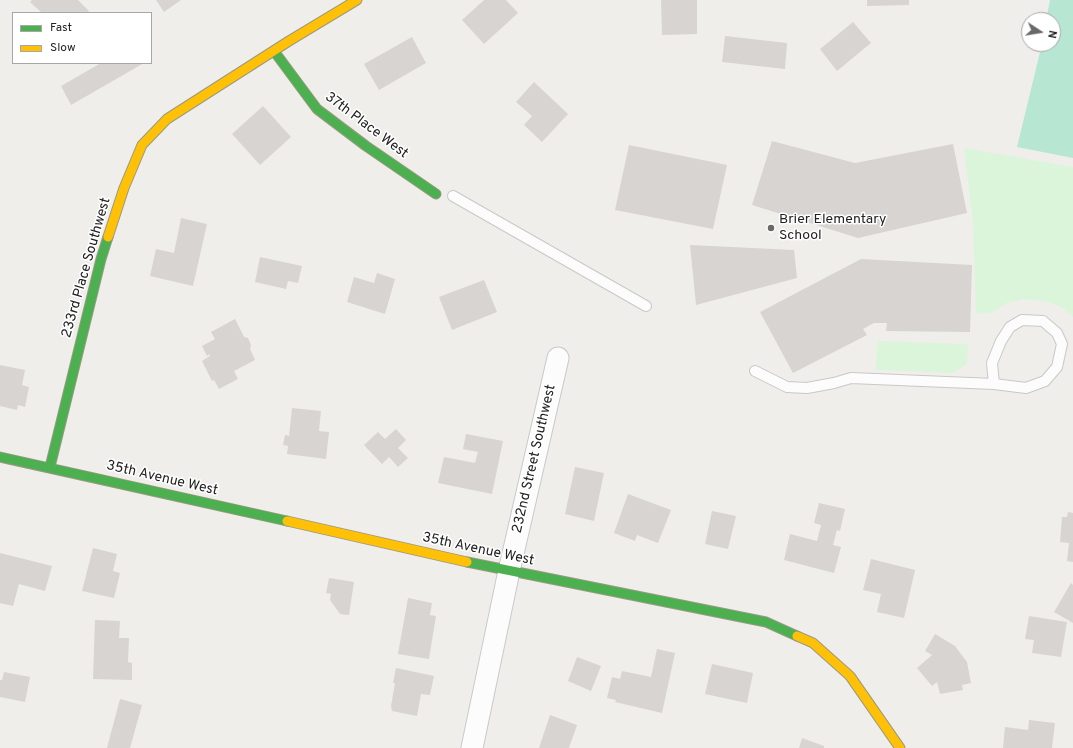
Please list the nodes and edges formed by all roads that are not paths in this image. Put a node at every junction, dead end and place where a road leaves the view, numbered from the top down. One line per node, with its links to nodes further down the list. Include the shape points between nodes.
1 (356, 0): 2 (street, 233rd Place Southwest)
2 (274, 51): 3 (street, 37th Place West, via 317,109); 10 (street, 233rd Place Southwest, via 167,119 142,145 124,188 101,259)
3 (436, 194)
4 (453, 196): 5 (lane)
5 (646, 306)
6 (558, 358): 11 (street, 232nd Street Southwest)
7 (755, 371): 8 (lane, via 788,387 807,388 851,378)
8 (994, 384): 8 (lane, via 1026,388 1045,381 1057,367 1062,344 1057,333 1043,320 1022,320 1010,328 1001,341 992,363)
9 (0, 457): 10 (street, 35th Avenue West)
10 (50, 467): 11 (street, 35th Avenue West)
11 (509, 572): 12 (street, 232nd Street Southwest); 13 (street, 35th Avenue West, via 766,622 813,643 850,676)
12 (472, 748)
13 (900, 748)

